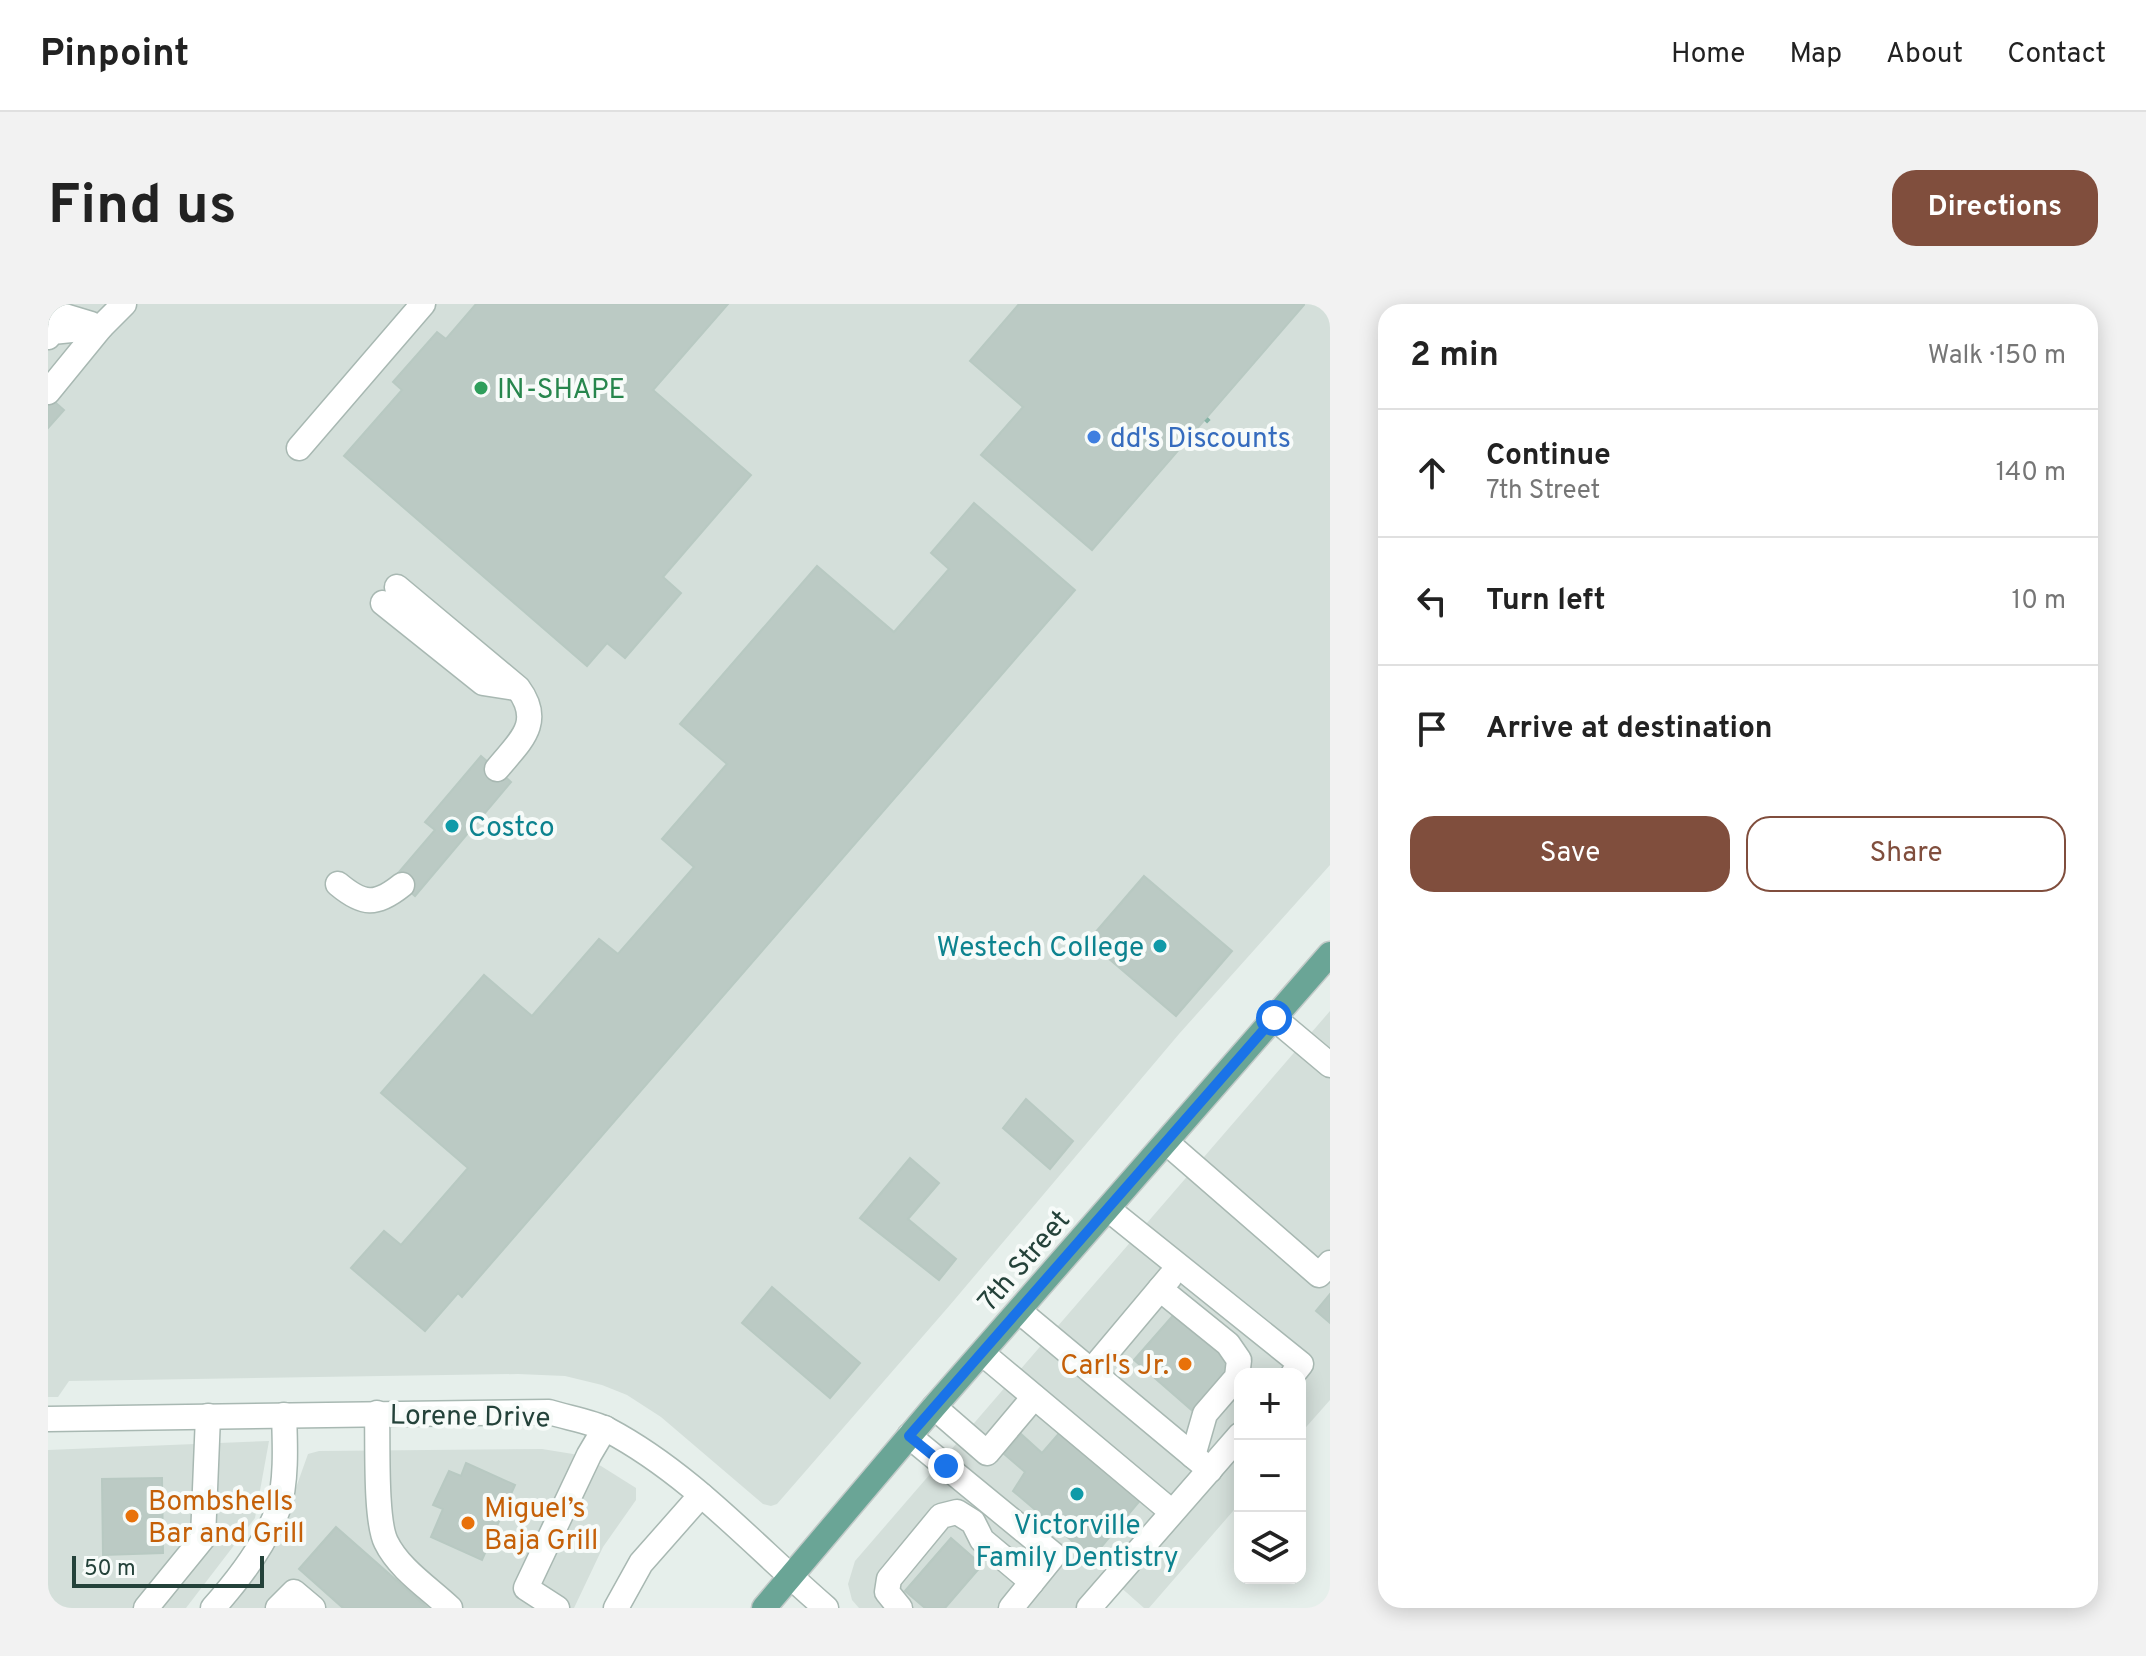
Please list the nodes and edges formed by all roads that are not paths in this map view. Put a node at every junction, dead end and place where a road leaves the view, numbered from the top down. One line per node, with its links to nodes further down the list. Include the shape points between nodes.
1 (124, 304): 4 (street)
2 (423, 304): 7 (street)
3 (48, 311): 4 (street)
4 (101, 327): 5 (street, via 52,332); 6 (street)
5 (48, 337)
6 (48, 392)
7 (299, 448)
8 (390, 595): 9 (street, via 518,688 528,702 531,717 524,736)
9 (497, 769)
10 (338, 884): 11 (street, via 354,898 372,901)
11 (402, 885)
12 (1330, 954): 13 (main road, 7th Street)
13 (1274, 1018): 14 (street); 15 (main road, 7th Street)
14 (1330, 1065)
15 (1166, 1142): 16 (main road, 7th Street); 17 (street, via 1319,1275)
16 (1108, 1209): 18 (street); 20 (main road, 7th Street)
17 (1330, 1263)
18 (1179, 1267): 19 (street); 22 (street, via 1301,1364)
19 (1160, 1289): 23 (street); 33 (street, via 1228,1344 1239,1360 1237,1377 1205,1414)
20 (1019, 1311): 21 (main road, 7th Street); 23 (street)
21 (982, 1353): 24 (street); 25 (main road, 7th Street)
22 (1298, 1368)
23 (1092, 1370): 33 (street)
24 (1034, 1397): 25 (street, via 987,1453); 35 (street)
25 (934, 1407): 31 (main road, 7th Street)
26 (377, 1413): 27 (street, Lorene Drive); 30 (street, Lorene Drive, via 549,1412); 42 (street, via 384,1540 397,1560)
27 (284, 1415): 28 (street, Lorene Drive); 38 (street, via 279,1506 260,1546)
28 (208, 1416): 29 (street, Lorene Drive); 39 (street, via 203,1538)
29 (48, 1419)
30 (605, 1428): 34 (street, Lorene Drive); 43 (street, via 526,1588)
31 (909, 1436): 36 (main road, 7th Street); 37 (street, via 1054,1555)
32 (1234, 1439): 33 (street)
33 (1201, 1463): 35 (street)
34 (701, 1495): 36 (street, Lorene Drive); 44 (street, via 641,1563)
35 (1172, 1512): 49 (street)
36 (791, 1578): 45 (main road, 7th Street); 46 (street, Lorene Drive)
37 (1032, 1582): 47 (street, via 957,1512 941,1516 889,1579 887,1592); 48 (street)
38 (219, 1606)
39 (146, 1608)
40 (278, 1608): 41 (street, via 294,1592)
41 (313, 1608)
42 (450, 1608)
43 (557, 1608)
44 (616, 1608)
45 (764, 1608)
46 (826, 1608)
47 (900, 1608)
48 (1011, 1608)
49 (1089, 1608)

